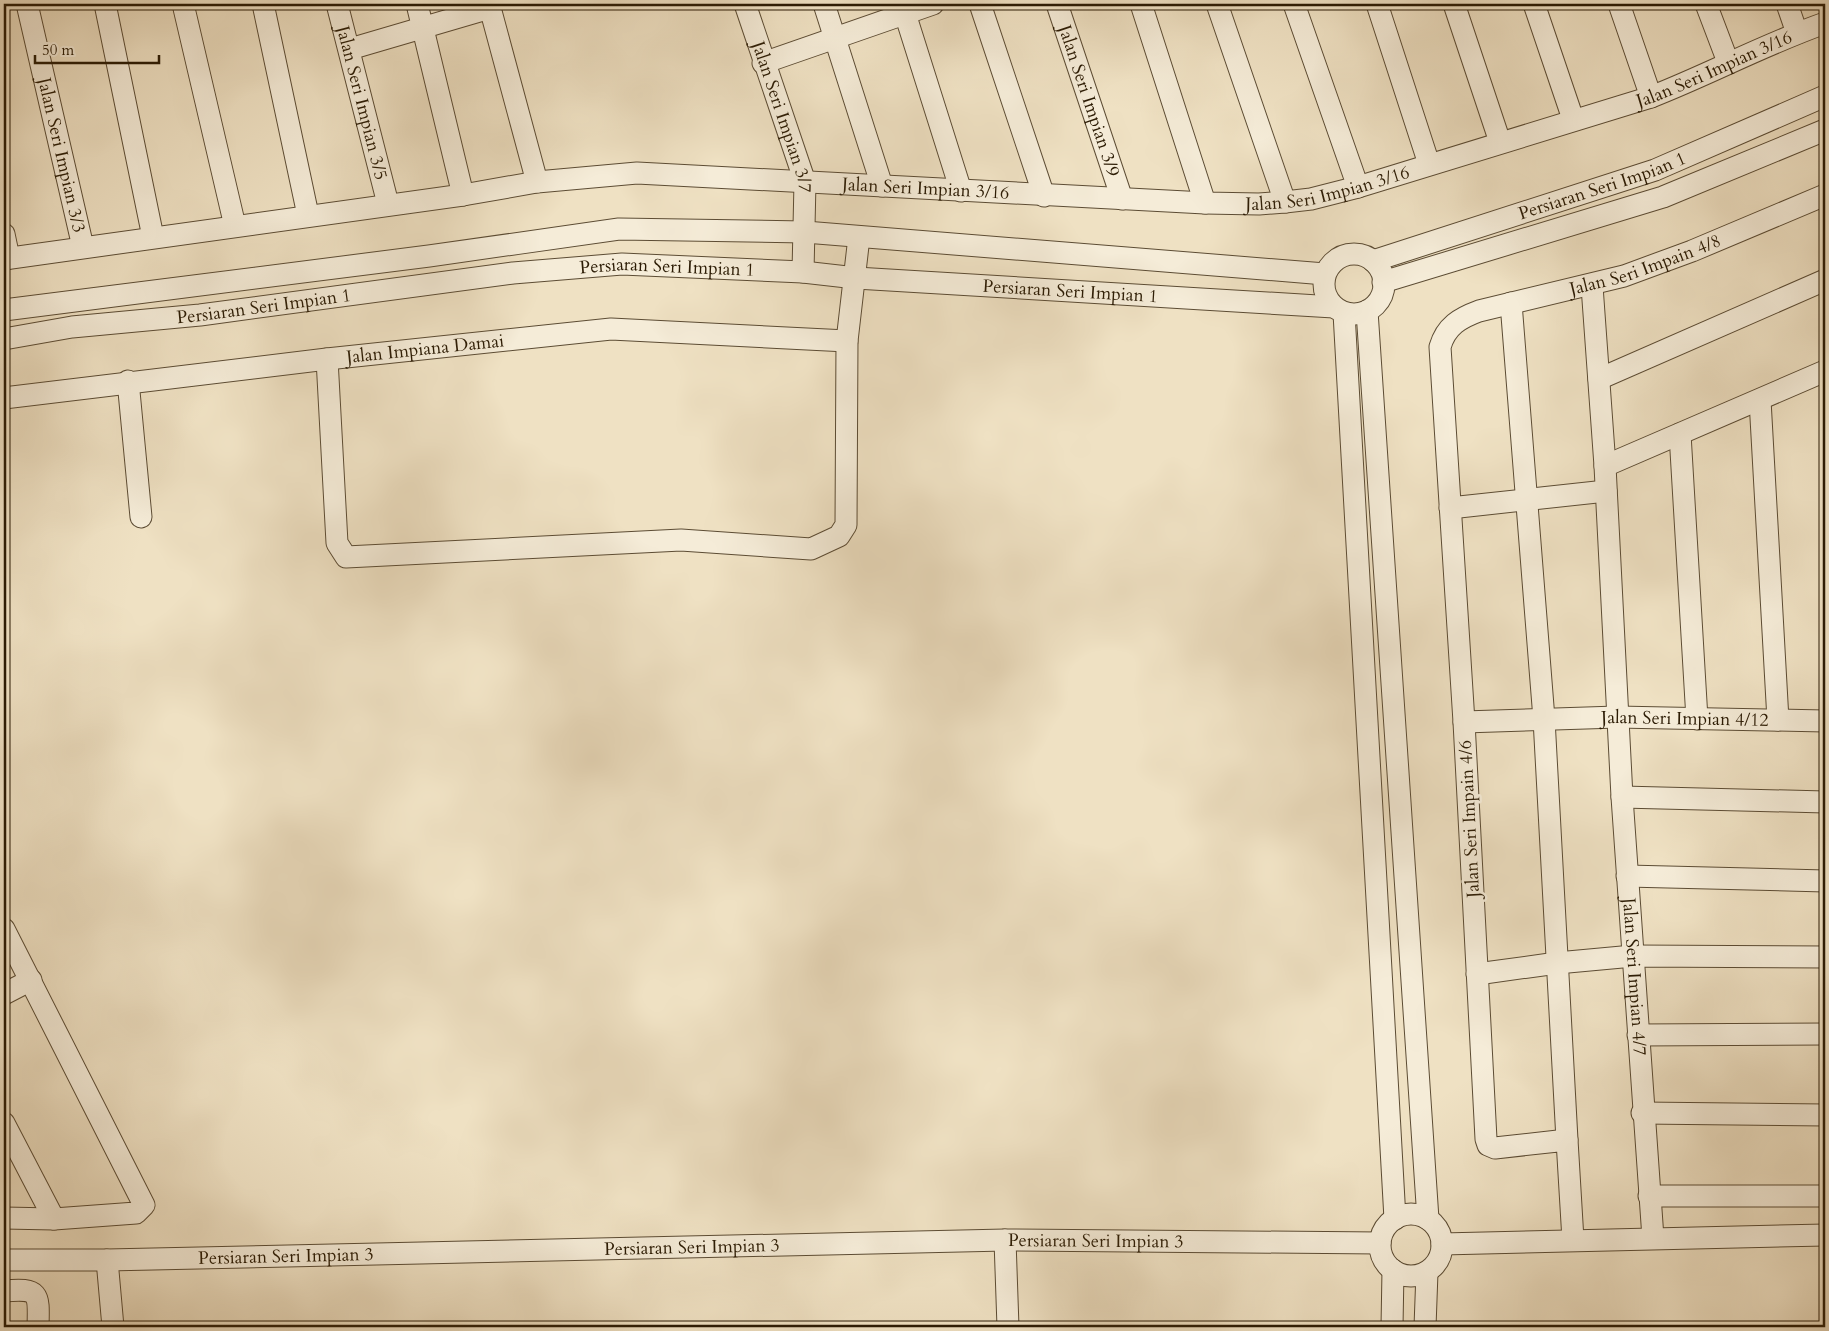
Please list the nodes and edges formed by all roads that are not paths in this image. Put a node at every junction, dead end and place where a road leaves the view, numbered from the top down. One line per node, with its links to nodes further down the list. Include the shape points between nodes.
1 (27, 4): 54 (street, Jalan Seri Impian 3/3)
2 (105, 4): 52 (street)
3 (182, 4): 49 (street)
4 (263, 4): 48 (street)
5 (337, 4): 27 (street, Jalan Seri Impian 3/5)
6 (417, 4): 24 (street)
7 (745, 4): 29 (street, Jalan Seri Impian 3/7)
8 (824, 4): 26 (street)
9 (933, 4): 22 (street)
10 (980, 4): 43 (street)
11 (1057, 4): 44 (street, Jalan Seri Impian 3/9)
12 (1141, 4): 46 (street)
13 (1217, 4): 45 (street)
14 (1294, 4): 39 (street)
15 (1377, 4): 35 (street)
16 (1454, 4): 34 (street)
17 (1534, 4): 32 (street)
18 (1619, 4): 31 (street)
19 (1706, 4): 28 (street)
20 (1788, 4): 25 (street)
21 (490, 6): 24 (street); 36 (street)
22 (903, 9): 26 (street); 40 (street)
23 (1825, 23): 25 (street, Jalan Seri Impian 3/16)
24 (422, 26): 27 (street); 41 (street)
25 (1797, 33): 28 (street, Jalan Seri Impian 3/16)
26 (836, 40): 29 (street); 38 (street)
27 (350, 48): 47 (street, Jalan Seri Impian 3/5)
28 (1728, 62): 31 (street, Jalan Seri Impian 3/16)
29 (763, 63): 37 (street, Jalan Seri Impian 3/7)
30 (1825, 96): 56 (street, Persiaran Seri Impian 1, via 1655,170)
31 (1651, 97): 32 (street, Jalan Seri Impian 3/16)
32 (1573, 119): 34 (street, Jalan Seri Impian 3/16)
33 (1825, 130): 61 (street, via 1663,197)
34 (1500, 142): 35 (street, Jalan Seri Impian 3/16)
35 (1429, 164): 39 (street, Jalan Seri Impian 3/16)
36 (537, 182): 37 (street, Jalan Seri Impian 3/16, via 637,173); 41 (street, Jalan Seri Impian 3/16)
37 (805, 182): 38 (street, Jalan Seri Impian 3/16); 50 (street, Jalan Seri Impian 3/7)
38 (882, 186): 40 (street, Jalan Seri Impian 3/16)
39 (1358, 187): 45 (street, Jalan Seri Impian 3/16)
40 (961, 191): 43 (street, Jalan Seri Impian 3/16)
41 (463, 195): 47 (street, Jalan Seri Impian 3/16)
42 (1825, 195): 62 (street, Jalan Seri Impain 4/8, via 1674,258)
43 (1044, 196): 44 (street, Jalan Seri Impian 3/16)
44 (1122, 199): 46 (street, Jalan Seri Impian 3/16)
45 (1285, 202): 46 (street, Jalan Seri Impian 3/16)
46 (1205, 203)
47 (388, 204): 48 (street, Jalan Seri Impian 3/16)
48 (308, 215): 49 (street, Jalan Seri Impian 3/16)
49 (235, 226): 52 (street, Jalan Seri Impian 3/16)
50 (805, 232): 53 (street, Persiaran Seri Impian 1); 57 (street, Jalan Seri Impian 3/7); 64 (street, Persiaran Seri Impian 1, via 619,229)
51 (4, 234): 55 (street)
52 (153, 237): 54 (street, Jalan Seri Impian 3/16)
53 (859, 237): 58 (street, Persiaran Seri Impian 1); 59 (street)
54 (84, 247): 55 (street, Jalan Seri Impian 3/16)
55 (6, 258)
56 (1373, 261): 58 (street, via 1352,254 1340,257); 61 (street)
57 (803, 272): 59 (street, Persiaran Seri Impian 1); 68 (street, Persiaran Seri Impian 1, via 622,264 514,273 200,314 72,327)
58 (1325, 274): 65 (street, via 1327,297)
59 (856, 278): 65 (street, Persiaran Seri Impian 1); 69 (street)
60 (1825, 280): 72 (street)
61 (1384, 282): 66 (street, via 1382,294)
62 (1592, 286): 63 (street, Jalan Seri Impain 4/8); 72 (street, Jalan Seri Impian 4/7)
63 (1511, 303): 67 (street, Jalan Seri Impain 4/8); 79 (street)
64 (4, 310)
65 (1339, 310): 66 (street, via 1355,314); 109 (street)
66 (1367, 311): 110 (street)
67 (1458, 319): 80 (street, Jalan Seri Impain 4/6, via 1443,336 1439,358)
68 (4, 339)
69 (846, 341): 70 (street, Jalan Impiana Damai, via 611,329); 70 (street, via 846,525 839,536 811,549 682,540 346,557 337,542)
70 (328, 358): 73 (street, Jalan Impiana Damai)
71 (1825, 372): 75 (street)
72 (1599, 379): 77 (street, Jalan Seri Impian 4/7)
73 (128, 381): 74 (street, Jalan Impiana Damai); 81 (street)
74 (4, 398)
75 (1760, 400): 76 (street); 85 (street)
76 (1680, 434): 77 (street); 84 (street)
77 (1606, 466): 78 (street, Jalan Seri Impian 4/7)
78 (1606, 491): 79 (street); 82 (street, Jalan Seri Impian 4/7)
79 (1528, 498): 80 (street); 83 (street)
80 (1450, 508): 87 (street, Jalan Seri Impain 4/6)
81 (141, 517)
82 (1617, 717): 83 (street, Jalan Seri Impian 4/12); 84 (street, Jalan Seri Impian 4/12); 88 (street, Jalan Seri Impian 4/7)
83 (1544, 719): 87 (street, Jalan Seri Impian 4/12); 95 (street)
84 (1697, 719): 85 (street, Jalan Seri Impian 4/12)
85 (1778, 720): 86 (street, Jalan Seri Impian 4/12)
86 (1825, 721)
87 (1464, 722): 96 (street, Jalan Seri Impain 4/6)
88 (1622, 797): 89 (street); 90 (street, Jalan Seri Impian 4/7)
89 (1825, 802)
90 (1627, 876): 91 (street); 93 (street, Jalan Seri Impian 4/7)
91 (1825, 881)
92 (4, 929): 97 (street)
93 (1633, 956): 94 (street); 95 (street); 100 (street, Jalan Seri Impian 4/7)
94 (1825, 957)
95 (1557, 963): 96 (street); 104 (street)
96 (1477, 974): 104 (street, Jalan Seri Impain 4/6, via 1488,1145 1495,1148)
97 (31, 980): 98 (street); 108 (street, via 144,1204 136,1213)
98 (4, 994)
99 (1825, 1034): 100 (street)
100 (1638, 1035): 101 (street, Jalan Seri Impian 4/7)
101 (1642, 1113): 102 (street); 105 (street, Jalan Seri Impian 4/7)
102 (1825, 1115)
103 (4, 1122): 108 (street)
104 (1567, 1140): 114 (street)
105 (1649, 1196): 106 (street); 112 (street, Jalan Seri Impian 4/7)
106 (1825, 1196)
107 (4, 1218): 108 (street)
108 (54, 1218)
109 (1395, 1219): 110 (street, via 1406,1215); 115 (street, via 1385,1229)
110 (1428, 1219): 116 (street, via 1440,1234)
111 (1825, 1235): 112 (street)
112 (1653, 1238): 114 (street)
113 (1005, 1240): 115 (street, Persiaran Seri Impian 3); 118 (street, Persiaran Seri Impian 3); 124 (street)
114 (1573, 1240): 116 (street)
115 (1380, 1243): 119 (street, via 1385,1263)
116 (1442, 1244): 120 (street, via 1438,1260)
117 (4, 1260): 118 (street, Persiaran Seri Impian 3)
118 (107, 1260): 123 (street)
119 (1393, 1270): 120 (street, via 1404,1276); 125 (street)
120 (1427, 1272): 126 (street)
121 (4, 1291): 122 (street, via 26,1289 34,1293 38,1301)
122 (38, 1327)
123 (112, 1327)
124 (1008, 1327)
125 (1392, 1327)
126 (1425, 1327)

